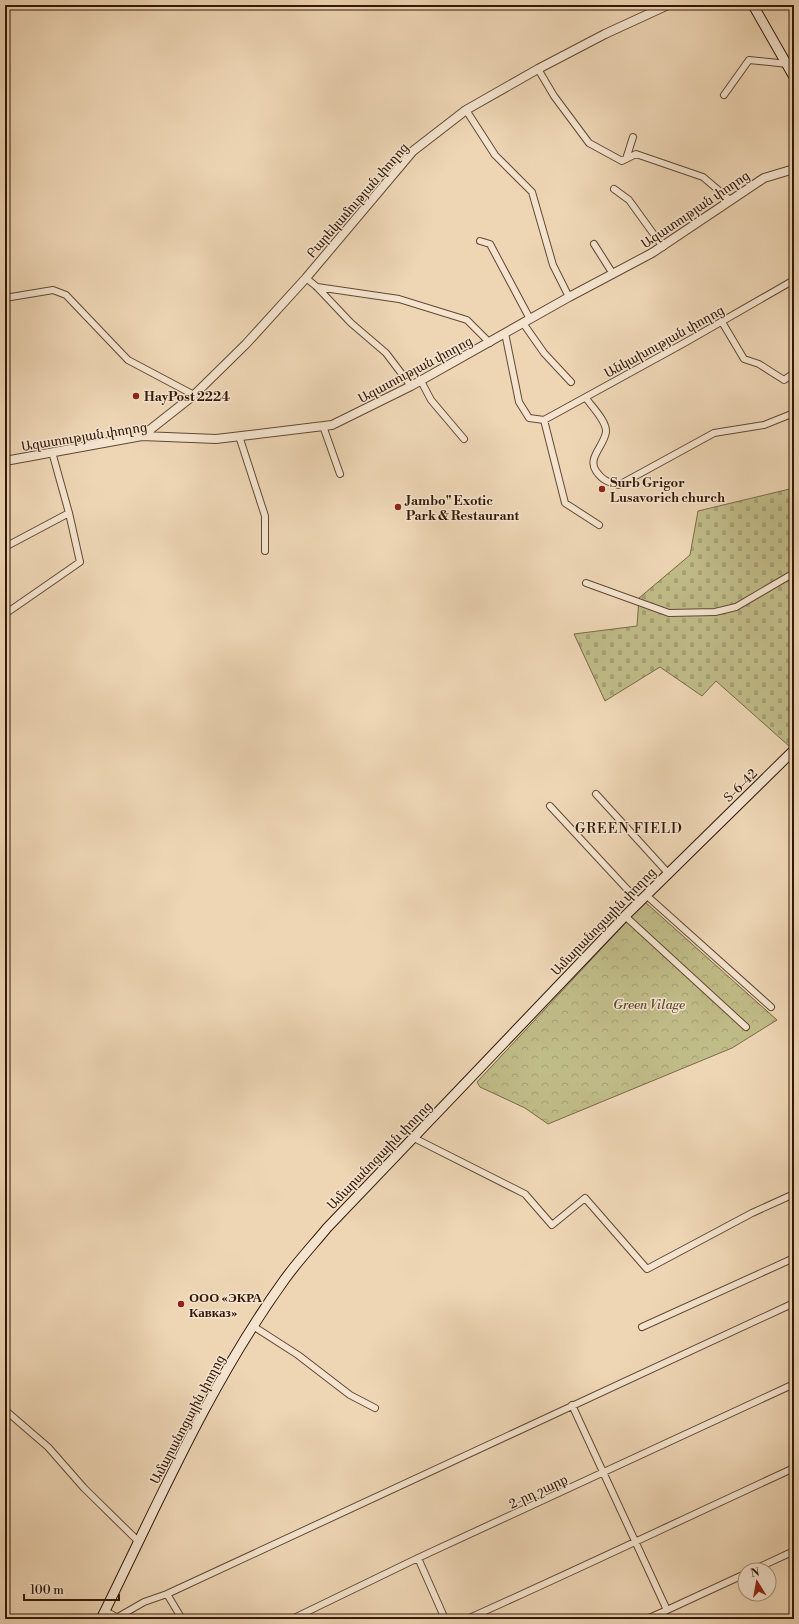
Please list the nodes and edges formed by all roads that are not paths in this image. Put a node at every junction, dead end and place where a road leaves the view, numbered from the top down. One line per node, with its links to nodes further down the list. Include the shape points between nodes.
1 (668, 5): 4 (street, Բարեկամության փողոց)
2 (754, 5): 3 (main road)
3 (788, 64): 5 (main road); 6 (street, via 750,60)
4 (538, 69): 7 (street, Բարեկամության փողոց); 9 (street, via 554,96 589,143 622,161)
5 (794, 77)
6 (724, 95)
7 (466, 110): 17 (street, Բարեկամության փողոց, via 413,151); 20 (street, via 495,155 532,192 553,265)
8 (633, 138): 9 (street)
9 (626, 159): 12 (street, via 636,154 703,177)
10 (794, 169): 12 (street, Ազատության փողոց, via 764,178)
11 (614, 189): 15 (street, via 629,200)
12 (730, 200): 15 (street, Ազատության փողոց)
13 (480, 241): 22 (street, via 490,244)
14 (594, 244): 16 (street)
15 (663, 246): 16 (street, Ազատության փողոց)
16 (613, 274): 20 (street, Ազատության փողոց)
17 (306, 278): 19 (street); 30 (street, Բարեկամության փողոց, via 246,344)
18 (794, 280): 23 (street, Անկախության փողոց)
19 (317, 287): 25 (street, via 399,299 467,320); 29 (street, via 351,323 386,353)
20 (569, 297): 22 (street, Ազատության փողոց)
21 (5, 298): 30 (street, via 53,290 66,295 128,360)
22 (526, 321): 24 (street, Ազատության փողոց); 28 (street, via 544,353)
23 (722, 322): 26 (street, via 744,359 759,364 784,380); 31 (street, Անկախության փողոց)
24 (505, 334): 25 (street, Ազատության փողոց); 33 (street, via 519,402 529,418)
25 (490, 343): 27 (street, Ազատության փողոց)
26 (794, 373)
27 (421, 381): 29 (street, Ազատության փողոց); 37 (street, via 431,400)
28 (571, 382)
29 (411, 386): 34 (street, Ազատության փողոց, via 332,425)
30 (194, 395): 35 (street, Բարեկամության փողոց)
31 (586, 398): 32 (street, via 603,422 606,431 592,466 602,480 619,485 714,433 764,425); 33 (street, Անկախության փողոց)
32 (794, 413)
33 (544, 420): 42 (street, via 566,503)
34 (323, 426): 36 (street, Ազատության փողոց); 40 (street)
35 (142, 436): 36 (street, Ազատության փողոց, via 216,439); 38 (street, Ազատության փողոց)
36 (239, 436): 44 (street, via 265,516)
37 (464, 439)
38 (52, 452): 39 (street, Ազատության փողոց); 41 (street)
39 (5, 461)
40 (340, 474)
41 (69, 513): 43 (street); 47 (street, via 80,562)
42 (598, 525)
43 (5, 547)
44 (266, 552)
45 (794, 573): 46 (street, via 736,607 716,612 669,613)
46 (586, 583)
47 (5, 614)
48 (794, 750): 51 (main road, Տ-6-42 / Տ-6-42)
49 (596, 794): 52 (street)
50 (550, 806): 53 (street)
51 (705, 838): 52 (main road, Ամարանոցային փողոց / Տ-6-42)
52 (668, 873): 53 (main road, Ամարանոցային փողոց / Տ-6-42)
53 (642, 899): 54 (main road, Ամարանոցային փողոց / Տ-6-42); 55 (street)
54 (625, 916): 56 (street); 57 (main road, Ամարանոցային փողոց / Տ-6-42)
55 (771, 1007)
56 (746, 1027)
57 (414, 1138): 58 (street, via 525,1194 552,1225 584,1198 647,1269 752,1212); 61 (main road, Ամարանոցային փողոց / Տ-6-42, via 327,1228 286,1278)
58 (794, 1194)
59 (794, 1258): 62 (street)
60 (794, 1303): 64 (street)
61 (253, 1326): 65 (street, via 298,1355 350,1395); 69 (main road, Ամարանոցային փողոց / Տ-6-42, via 192,1432)
62 (642, 1327)
63 (794, 1384): 68 (street, 2-րդ շարք)
64 (572, 1405): 68 (street); 75 (street)
65 (375, 1408)
66 (5, 1410): 69 (street, via 48,1447 84,1488)
67 (794, 1468): 70 (street)
68 (603, 1473): 70 (street); 72 (street, 2-րդ շարք)
69 (138, 1541): 77 (main road, Տ-6-42)
70 (635, 1541): 76 (street); 82 (street, via 563,1577)
71 (794, 1551): 73 (street)
72 (418, 1558): 80 (street, 2-րդ շարք); 81 (street)
73 (770, 1562)
74 (737, 1578): 76 (street)
75 (167, 1594): 78 (street, via 144,1602); 79 (street)
76 (667, 1610): 83 (street)
77 (102, 1615): 78 (street)
78 (119, 1618)
79 (182, 1619)
80 (292, 1619)
81 (445, 1619)
82 (467, 1619)
83 (647, 1619)

